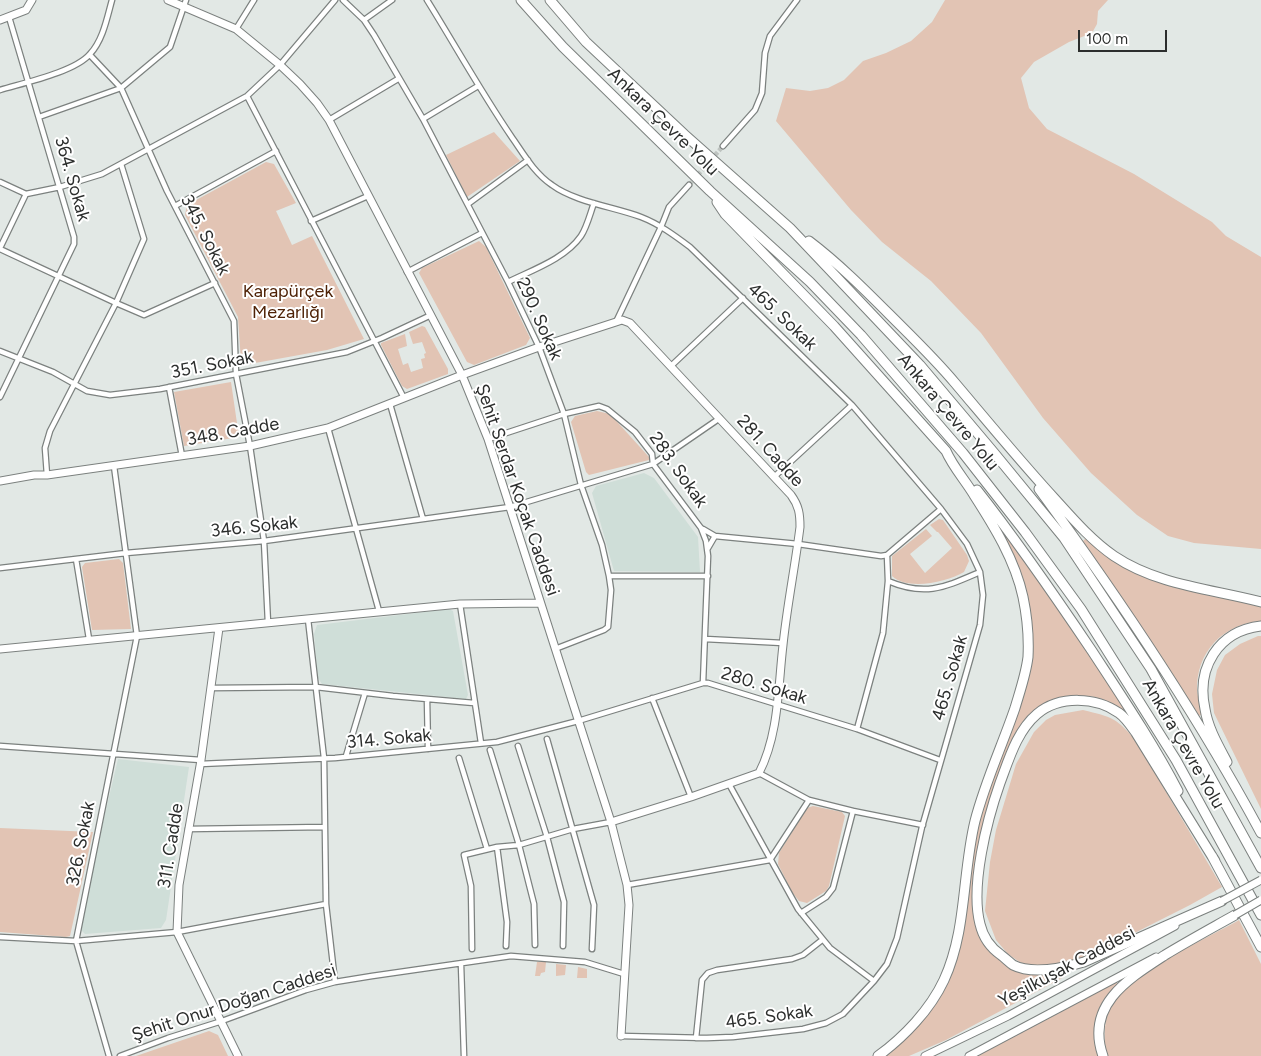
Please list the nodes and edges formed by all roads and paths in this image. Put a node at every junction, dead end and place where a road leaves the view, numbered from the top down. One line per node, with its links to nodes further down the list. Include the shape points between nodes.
1 (32, 0): 13 (street, via 26,10)
2 (112, 0): 17 (street, via 101,36)
3 (168, 0): 12 (street, Şehit Serdar Koçak Caddesi)
4 (254, 0): 16 (street)
5 (335, 0): 18 (street)
6 (343, 0): 15 (street, 290. Sokak)
7 (392, 0): 15 (street)
8 (427, 0): 21 (street, 465. Sokak)
9 (521, 0): 36 (highway, Ankara Çevre Yolu)
10 (550, 0): 44 (highway, Ankara Çevre Yolu, via 586,42)
11 (797, 0): 28 (street, via 770,36 765,53 762,93 755,110)
12 (184, 3): 16 (street, Şehit Serdar Koçak Caddesi); 22 (street, via 170,47)
13 (10, 17): 14 (street); 20 (street, 364. Sokak)
14 (0, 20)
15 (364, 20): 19 (street, 290. Sokak)
16 (236, 29): 18 (street, Şehit Serdar Koçak Caddesi)
17 (90, 55): 20 (street, via 73,67); 22 (street, 345. Sokak)
18 (280, 65): 24 (street); 27 (street, Şehit Serdar Koçak Caddesi, via 310,94)
19 (398, 79): 26 (street, 290. Sokak); 27 (street)
20 (28, 81): 23 (street); 25 (street, 364. Sokak)
21 (478, 86): 26 (street); 31 (street, 465. Sokak)
22 (121, 88): 25 (street); 29 (street, 345. Sokak)
23 (0, 90)
24 (247, 96): 29 (street); 30 (street)
25 (39, 117): 35 (street, 364. Sokak)
26 (422, 119): 40 (street, 290. Sokak)
27 (328, 120): 38 (street, Şehit Serdar Koçak Caddesi)
28 (723, 146)
29 (148, 150): 32 (street); 41 (street, 345. Sokak)
30 (276, 151): 41 (street); 42 (street)
31 (528, 160): 39 (street, 465. Sokak, via 552,186); 40 (street)
32 (121, 164): 35 (street, via 102,174); 52 (street, via 144,239)
33 (0, 182): 37 (street)
34 (688, 184): 43 (street, via 669,207)
35 (60, 187): 37 (street); 48 (street, 364. Sokak, via 74,244)
36 (710, 191): 73 (highway, via 725,214 834,326); 161 (highway, Ankara Çevre Yolu, via 810,282 861,334 963,453 1025,532 1081,609 1176,760)
37 (26, 194): 46 (street)
38 (368, 196): 42 (street); 47 (street, Şehit Serdar Koçak Caddesi)
39 (594, 203): 43 (street, 465. Sokak); 49 (street, via 585,228 575,243 556,258)
40 (468, 204): 45 (street, 290. Sokak)
41 (175, 206): 50 (street, 345. Sokak)
42 (311, 221): 55 (street)
43 (661, 227): 51 (street, 465. Sokak, via 690,246); 54 (street)
44 (790, 228): 74 (highway, via 830,256 912,338 954,381); 153 (highway, Ankara Çevre Yolu, via 920,366 1064,538 1151,669)
45 (482, 233): 47 (street); 49 (street, 290. Sokak)
46 (0, 249): 48 (street)
47 (407, 272): 53 (street, Şehit Serdar Koçak Caddesi)
48 (58, 276): 52 (street); 58 (street, 364. Sokak)
49 (508, 282): 56 (street, 290. Sokak)
50 (215, 283): 52 (street, via 144,315); 60 (street, 345. Sokak, via 234,322)
51 (743, 298): 59 (street); 67 (street, 465. Sokak)
52 (116, 303): 62 (street)
53 (429, 316): 55 (street, 351. Sokak); 61 (street, Şehit Serdar Koçak Caddesi)
54 (616, 322): 56 (street); 59 (street, 281. Cadde, via 630,323)
55 (374, 341): 60 (street, 351. Sokak, via 347,352); 65 (street)
56 (539, 347): 61 (street); 68 (street, 290. Sokak)
57 (0, 351): 58 (street, 351. Sokak)
58 (19, 359): 62 (street, 351. Sokak, via 53,372); 64 (street, 364. Sokak)
59 (671, 366): 69 (street, 281. Cadde)
60 (236, 374): 63 (street, 351. Sokak); 72 (street, 345. Sokak)
61 (462, 375): 65 (street, 348. Cadde); 71 (street, Şehit Serdar Koçak Caddesi)
62 (75, 385): 63 (street, 351. Sokak, via 110,395); 78 (street, via 45,448)
63 (169, 387): 75 (street)
64 (0, 397)
65 (404, 398): 66 (street, 348. Cadde)
66 (390, 404): 70 (street, 348. Cadde); 84 (street)
67 (852, 405): 79 (street); 83 (street, 465. Sokak)
68 (564, 414): 71 (street, 283. Sokak); 76 (street, 283. Sokak, via 599,406 607,409 634,432 652,454); 81 (street, 290. Sokak)
69 (720, 418): 76 (street, 346. Sokak); 79 (street, 281. Cadde)
70 (328, 428): 72 (street, 348. Cadde); 85 (street)
71 (488, 439): 82 (street, Şehit Serdar Koçak Caddesi)
72 (250, 446): 75 (street, 348. Cadde); 88 (street, 345. Sokak)
73 (946, 451): 152 (highway, via 1015,539 1115,686 1168,772); 183 (highway, via 1012,564 1023,596 1028,658 1021,690 975,822 955,952 944,981 928,1006 900,1038)
74 (1012, 452): 99 (highway, via 1085,533 1114,556 1157,577); 140 (highway, via 1083,549 1158,662)
75 (182, 456): 77 (street, 348. Cadde)
76 (653, 464): 81 (street, 346. Sokak); 86 (street, 283. Sokak)
77 (114, 466): 78 (street, 348. Cadde); 91 (street, 326. Sokak)
78 (47, 475): 80 (street, 348. Cadde)
79 (774, 476): 89 (street, 281. Cadde, via 798,507)
80 (0, 481)
81 (581, 484): 82 (street, 346. Sokak); 96 (street, 290. Sokak)
82 (510, 507): 84 (street, 346. Sokak); 100 (street, Şehit Serdar Koçak Caddesi)
83 (941, 509): 92 (street); 95 (street, 465. Sokak, via 967,544)
84 (422, 519): 85 (street, 346. Sokak)
85 (357, 528): 88 (street, 346. Sokak); 102 (street)
86 (702, 528): 87 (street); 90 (street, 283. Sokak)
87 (715, 536): 89 (street); 90 (street)
88 (264, 541): 91 (street, 346. Sokak); 104 (street, 345. Sokak)
89 (798, 544): 92 (street); 110 (street, 281. Cadde)
90 (708, 550): 97 (street, 283. Sokak)
91 (126, 554): 93 (street, 346. Sokak); 107 (street, 326. Sokak)
92 (887, 556): 98 (street)
93 (76, 559): 94 (street, 346. Sokak); 109 (street)
94 (0, 568)
95 (980, 572): 98 (street, via 930,589 912,589); 133 (street, 465. Sokak, via 981,618)
96 (609, 576): 97 (street); 112 (street, 290. Sokak, via 608,627)
97 (708, 576): 108 (street, 283. Sokak)
98 (888, 581): 122 (street, via 881,646)
99 (1261, 602)
100 (540, 603): 101 (street); 112 (street, Şehit Serdar Koçak Caddesi)
101 (460, 604): 102 (street); 119 (street)
102 (378, 611): 103 (street)
103 (308, 618): 104 (street); 115 (street)
104 (268, 623): 106 (street)
105 (1261, 626): 140 (highway, via 1242,629 1216,649 1205,668 1202,689 1214,736)
106 (220, 628): 107 (street); 114 (street, 311. Cadde)
107 (137, 636): 109 (street); 129 (street, 326. Sokak)
108 (705, 638): 110 (street); 113 (street, 283. Sokak)
109 (89, 639): 111 (street)
110 (783, 643): 120 (street, 281. Cadde)
111 (0, 649)
112 (556, 649): 121 (street, Şehit Serdar Koçak Caddesi)
113 (703, 683): 117 (street, 280. Sokak); 120 (street, 280. Sokak)
114 (211, 688): 115 (street); 134 (street, 311. Cadde)
115 (316, 688): 116 (street); 131 (street)
116 (364, 693): 118 (street); 130 (street)
117 (652, 698): 121 (street, 280. Sokak); 137 (street)
118 (427, 699): 119 (street); 127 (street)
119 (474, 703): 124 (street)
120 (778, 704): 122 (street, 280. Sokak); 135 (street, 281. Cadde, via 772,736)
121 (578, 721): 124 (street, 314. Sokak, via 497,742); 141 (street, Şehit Serdar Koçak Caddesi)
122 (857, 729): 133 (street, 280. Sokak)
123 (547, 739): 145 (street)
124 (481, 743): 127 (street, 314. Sokak)
125 (0, 746): 129 (street, 314. Sokak)
126 (518, 746): 147 (street)
127 (428, 749): 130 (street, 314. Sokak)
128 (490, 750): 148 (street)
129 (114, 754): 134 (street, 314. Sokak); 165 (street, 326. Sokak)
130 (346, 756): 131 (street, 314. Sokak)
131 (324, 758): 134 (street, 314. Sokak); 143 (street)
132 (460, 758): 150 (street)
133 (940, 760): 142 (street, 465. Sokak)
134 (200, 762): 144 (street, 311. Cadde)
135 (759, 773): 136 (street); 138 (street)
136 (729, 784): 137 (street); 151 (street)
137 (691, 797): 141 (street)
138 (809, 800): 139 (street); 151 (street)
139 (853, 811): 142 (street); 159 (street, via 833,888 826,897)
140 (1255, 821): 146 (highway)
141 (611, 822): 145 (street); 155 (street, Şehit Serdar Koçak Caddesi)
142 (923, 825): 175 (street, 465. Sokak, via 897,938 887,964)
143 (325, 827): 144 (street); 158 (street)
144 (188, 829): 162 (street, 311. Cadde, via 179,885)
145 (573, 829): 147 (street); 171 (street, via 594,905)
146 (1261, 833)
147 (547, 838): 148 (street); 168 (street, via 564,902)
148 (518, 845): 149 (street); 167 (street, via 534,904)
149 (497, 847): 150 (street); 166 (street, via 507,922)
150 (487, 849): 170 (street, via 464,855 471,886)
151 (770, 860): 155 (street); 159 (street)
152 (1214, 861): 156 (highway, via 1136,733 1120,714 1100,703 1081,700 1057,703 1038,713 1022,730 993,803 980,856 977,905 980,925 994,950 1014,965 1046,970 1084,962); 169 (highway)
153 (1261, 868)
154 (1261, 880): 156 (street, Yeşilkuşak Caddesi, bridge)
155 (627, 885): 173 (street, Şehit Serdar Koçak Caddesi, via 629,914)
156 (1222, 900): 184 (street, Yeşilkuşak Caddesi, via 1008,1016)
157 (1261, 900): 160 (street, bridge)
158 (326, 904): 162 (street); 174 (street)
159 (801, 914): 164 (street)
160 (1235, 915): 185 (street); 186 (highway, via 1164,956 1120,987 1101,1018 1099,1036)
161 (1261, 916)
162 (177, 932): 165 (street); 176 (street, 311. Cadde)
163 (0, 936): 165 (street)
164 (822, 940): 175 (street); 178 (street, via 799,957 711,971 702,980)
165 (76, 941): 179 (street, 326. Sokak)
166 (506, 946)
167 (535, 946)
168 (563, 946)
169 (1261, 947)
170 (472, 949)
171 (592, 949)
172 (461, 964): 173 (street, Şehit Onur Doğan Caddesi, via 511,956 534,957 586,962); 174 (street, Şehit Onur Doğan Caddesi); 182 (street)
173 (624, 974): 177 (street, Şehit Serdar Koçak Caddesi)
174 (335, 982): 176 (street, Şehit Onur Doğan Caddesi)
175 (874, 982): 178 (street, 465. Sokak, via 842,1014 826,1023 734,1037)
176 (222, 1021): 180 (street, Şehit Onur Doğan Caddesi); 181 (street, 311. Cadde)
177 (621, 1036): 178 (street, 465. Sokak)
178 (696, 1038)
179 (109, 1056)
180 (120, 1056)
181 (238, 1056)
182 (464, 1056)
183 (878, 1056)
184 (925, 1056)
185 (969, 1056)
186 (1103, 1056)

